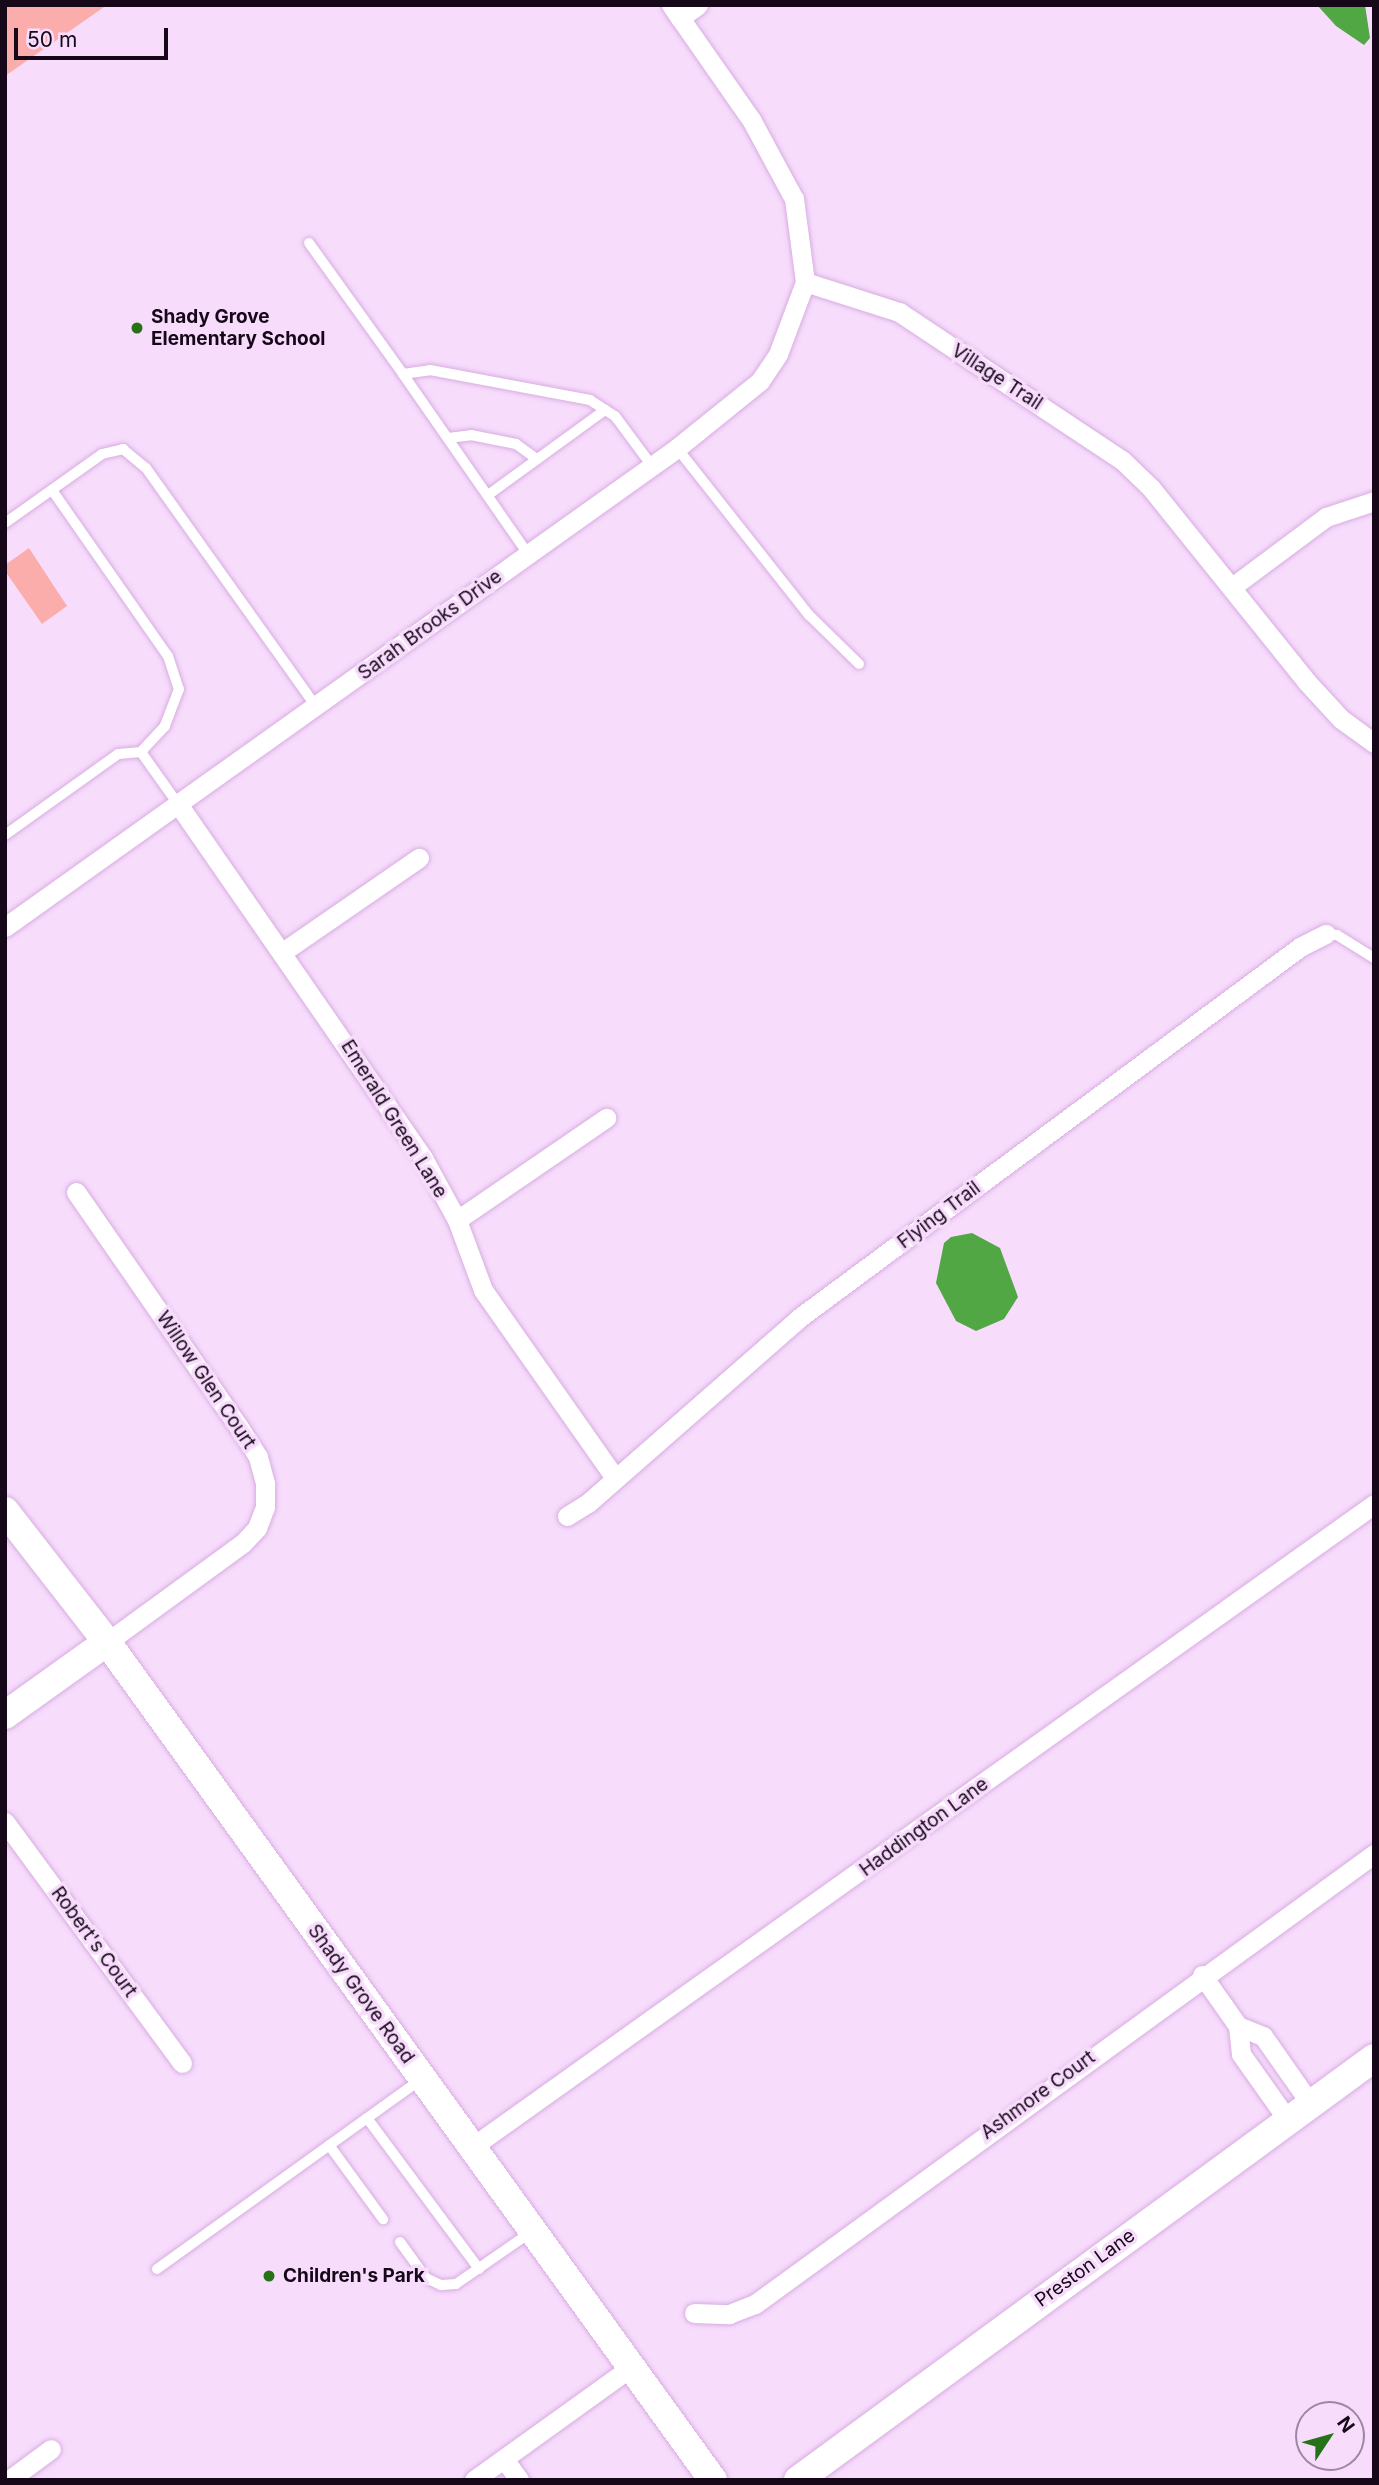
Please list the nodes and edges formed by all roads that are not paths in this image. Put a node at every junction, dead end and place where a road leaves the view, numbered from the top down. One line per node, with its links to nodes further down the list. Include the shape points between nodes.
1 (698, 5): 2 (street)
2 (675, 11): 4 (street, via 781,169 802,233)
3 (309, 243): 5 (lane)
4 (805, 282): 8 (street, Sarah Brooks Drive, via 778,354 760,381); 16 (street, Village Trail, via 899,312 1122,460)
5 (403, 374): 6 (lane, via 430,370 590,400); 7 (lane)
6 (605, 410): 9 (lane); 10 (lane)
7 (448, 438): 9 (lane, via 471,435 516,444); 12 (lane)
8 (677, 448): 10 (street, Sarah Brooks Drive); 17 (lane, via 785,586)
9 (537, 459): 12 (lane)
10 (652, 466): 15 (street, Sarah Brooks Drive)
11 (52, 490): 14 (lane); 18 (lane, via 102,453 123,449 146,468); 20 (lane, via 168,656 179,688 165,726)
12 (488, 495): 15 (lane)
13 (1374, 500): 16 (street, via 1326,517)
14 (5, 523)
15 (528, 554): 18 (street, Sarah Brooks Drive)
16 (1232, 587): 19 (street, Village Trail, via 1306,681 1341,719)
17 (859, 664)
18 (316, 706): 21 (street, Sarah Brooks Drive)
19 (1374, 743)
20 (141, 752): 21 (lane); 22 (lane, via 118,754)
21 (178, 804): 24 (street, Sarah Brooks Drive); 26 (street, Emerald Green Lane)
22 (5, 835)
23 (419, 858): 26 (street)
24 (5, 927)
25 (1326, 934): 27 (lane, via 1337,935); 31 (street, Flying Trail, via 1300,947 799,1318)
26 (284, 951): 30 (street, Emerald Green Lane, via 423,1157)
27 (1374, 958)
28 (607, 1118): 30 (street)
29 (76, 1192): 35 (street, Willow Glen Court, via 246,1438 265,1484 265,1507 257,1528 243,1543)
30 (457, 1220): 31 (street, Emerald Green Lane, via 483,1290 501,1320)
31 (615, 1478): 34 (street, Flying Trail)
32 (1374, 1504): 47 (street, Haddington Lane)
33 (5, 1512): 35 (street, Shady Grove Road)
34 (567, 1516)
35 (107, 1642): 36 (street); 43 (street, Shady Grove Road)
36 (5, 1715)
37 (5, 1822): 42 (street, Robert's Court)
38 (1374, 1853): 39 (street, Ashmore Court)
39 (1202, 1975): 40 (street); 53 (street, Ashmore Court, via 755,2304 729,2314)
40 (1238, 2026): 44 (street, via 1241,2054); 44 (street, via 1263,2036)
41 (1374, 2058): 44 (street, Preston Lane)
42 (182, 2063)
43 (423, 2078): 45 (lane); 47 (street, Shady Grove Road)
44 (1298, 2111): 61 (street, Preston Lane)
45 (367, 2118): 46 (lane); 52 (lane)
46 (329, 2145): 48 (lane); 51 (lane)
47 (472, 2147): 49 (street, Shady Grove Road)
48 (383, 2219)
49 (533, 2231): 52 (lane); 54 (street, Shady Grove Road)
50 (400, 2242): 52 (lane, via 426,2278 441,2285 456,2284)
51 (157, 2269)
52 (478, 2269)
53 (694, 2313)
54 (631, 2367): 56 (street); 60 (street, Shady Grove Road)
55 (51, 2449): 57 (street)
56 (504, 2459): 58 (street); 59 (street)
57 (9, 2480)
58 (474, 2480)
59 (519, 2480)
60 (713, 2480)
61 (798, 2480)

